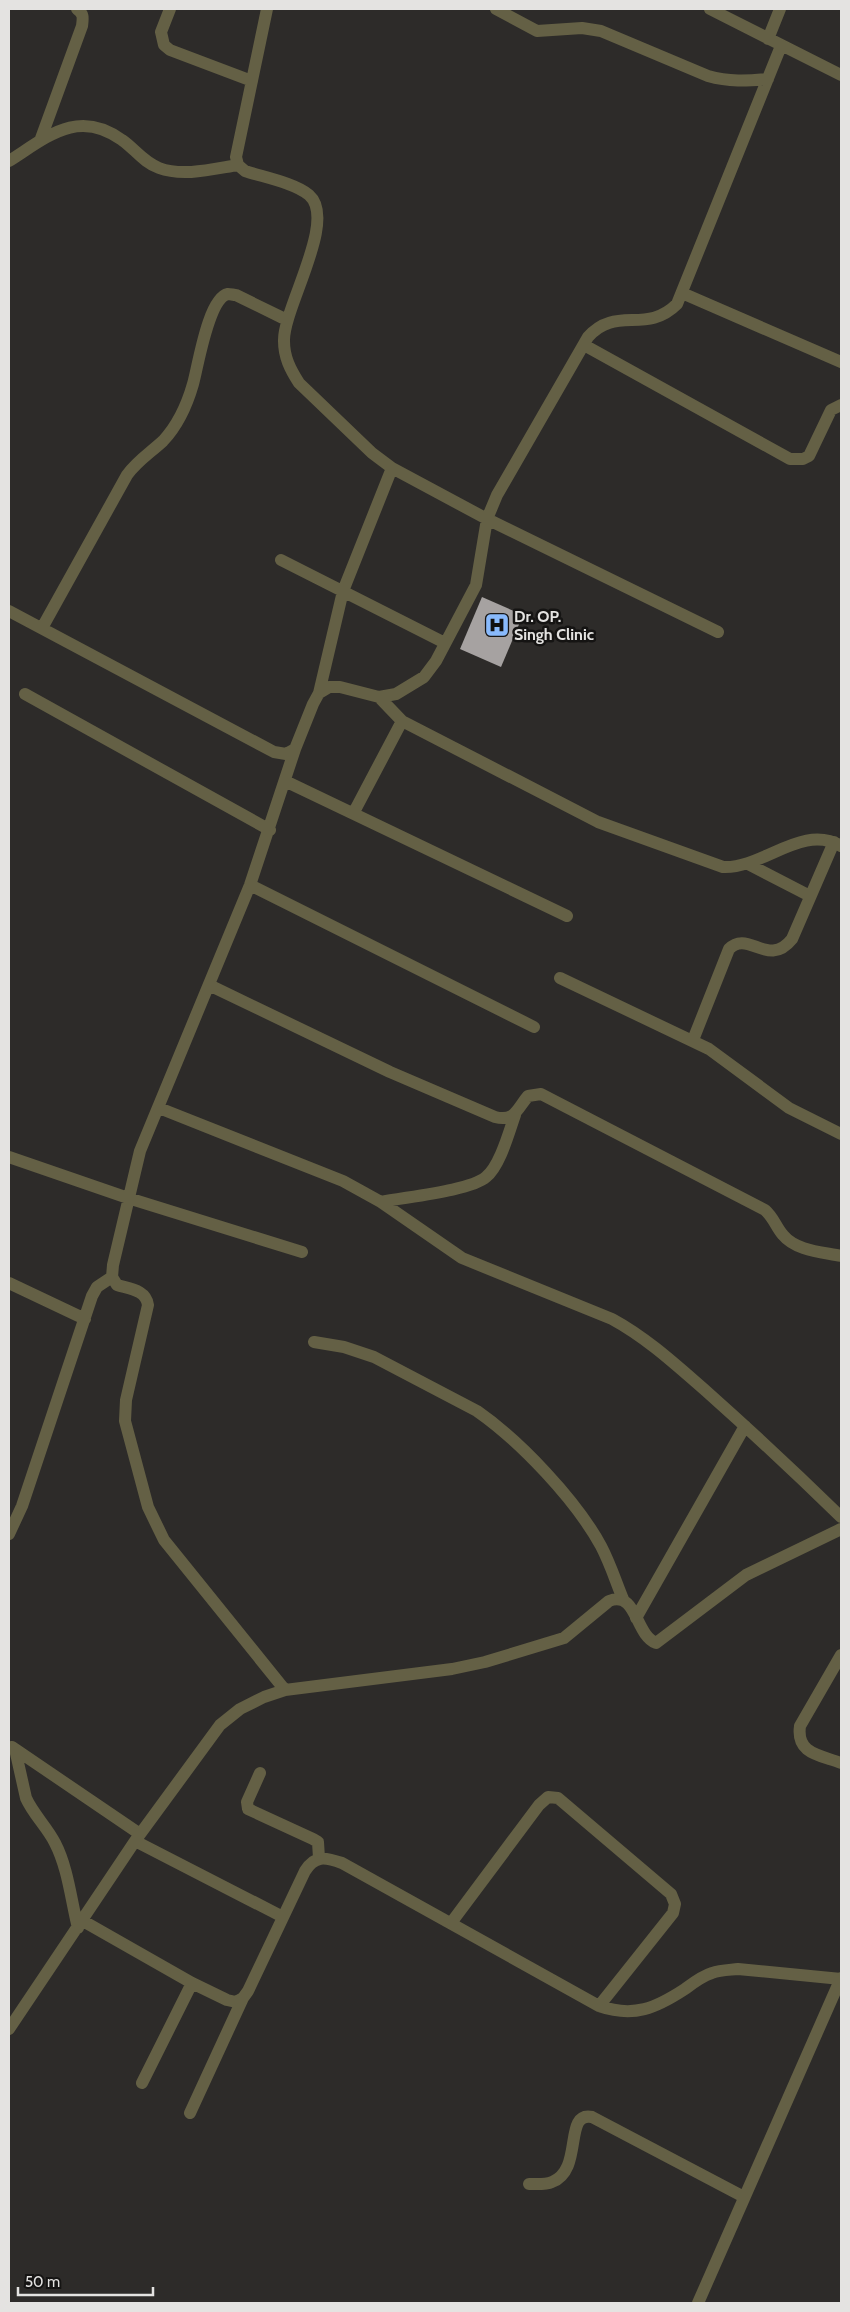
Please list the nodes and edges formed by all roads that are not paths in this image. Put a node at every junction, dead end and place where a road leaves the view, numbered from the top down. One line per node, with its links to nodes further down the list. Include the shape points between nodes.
1 (76, 9): 12 (street, via 81,12 82,26)
2 (170, 9): 11 (street, via 161,32 164,45)
3 (267, 9): 11 (street)
4 (496, 9): 10 (street, via 538,31 582,28 601,31 708,76 741,82)
5 (710, 9): 7 (street)
6 (780, 9): 7 (street)
7 (768, 39): 8 (street)
8 (782, 46): 9 (street); 10 (street)
9 (841, 75)
10 (768, 79): 15 (street)
11 (252, 81): 14 (street, via 236,157)
12 (40, 141): 13 (street); 14 (street, via 67,127 88,126 115,135 147,162 160,168 186,172)
13 (9, 161)
14 (238, 165): 16 (street, via 245,171 301,190 311,196 316,206 312,255)
15 (682, 292): 17 (street, via 668,313 654,319 608,322 597,326); 18 (street)
16 (287, 320): 20 (street, via 285,356 299,383); 25 (street, via 236,295 228,294 222,298 208,323 193,383 179,419 163,441 141,458 127,475)
17 (584, 345): 19 (street, via 790,459 803,460 809,456 831,410); 21 (street, via 497,495)
18 (841, 362)
19 (841, 405)
20 (392, 468): 21 (street); 23 (street)
21 (487, 519): 26 (street); 27 (street, via 476,585)
22 (281, 560): 23 (street)
23 (343, 591): 27 (street); 28 (street)
24 (9, 611): 25 (street)
25 (42, 628): 32 (street, via 274,752 286,754)
26 (718, 632)
27 (445, 644): 30 (street, via 424,676 396,694)
28 (319, 693): 30 (street, via 329,687 340,687); 32 (street)
29 (25, 694): 35 (street)
30 (380, 697): 31 (street)
31 (402, 721): 34 (street); 37 (street, via 598,822 723,867)
32 (295, 749): 33 (street)
33 (285, 781): 34 (street); 35 (street)
34 (354, 812): 40 (street)
35 (270, 830): 38 (street)
36 (838, 844): 37 (street, via 819,839 802,842); 39 (street)
37 (748, 864): 39 (street)
38 (250, 885): 42 (street); 43 (street)
39 (810, 896): 44 (street, via 786,947 768,951 741,942 734,943 729,949)
40 (567, 916)
41 (560, 978): 44 (street)
42 (210, 984): 45 (street); 46 (street, via 390,1072 495,1117)
43 (534, 1027)
44 (694, 1040): 47 (street, via 789,1108)
45 (158, 1108): 49 (street, via 140,1151); 50 (street, via 343,1181)
46 (515, 1115): 50 (street, via 495,1167 486,1178 461,1187); 52 (street, via 528,1096 534,1093 548,1097 765,1210 782,1234 795,1244)
47 (841, 1134)
48 (9, 1157): 49 (street)
49 (128, 1198): 51 (street); 53 (street)
50 (381, 1202): 57 (street, via 462,1258 632,1330)
51 (302, 1252)
52 (841, 1256)
53 (112, 1277): 55 (street, via 97,1287); 64 (street, via 117,1285 141,1292 147,1298 126,1400 125,1421 148,1507 164,1540)
54 (9, 1284): 55 (street)
55 (85, 1318): 60 (street, via 22,1506)
56 (314, 1342): 61 (street, via 374,1357 492,1422 538,1466 588,1525 602,1548)
57 (745, 1426): 58 (street); 62 (street)
58 (841, 1517)
59 (841, 1529): 62 (street, via 756,1569 656,1642 649,1640)
60 (9, 1534)
61 (623, 1600): 62 (street, via 630,1604); 64 (street, via 609,1601 564,1638 486,1662)
62 (636, 1618)
63 (841, 1655): 66 (street, via 800,1726 799,1736 809,1752)
64 (285, 1690): 68 (street, via 264,1696 220,1725)
65 (12, 1747): 68 (street); 72 (street, via 29,1805 47,1829 60,1855)
66 (841, 1764)
67 (260, 1773): 69 (street, via 247,1802 248,1809 313,1838 318,1842)
68 (137, 1837): 70 (street); 72 (street)
69 (319, 1858): 70 (street, via 304,1871); 71 (street, via 342,1863)
70 (283, 1917): 75 (street)
71 (451, 1923): 76 (street); 76 (street, via 539,1805 548,1797 558,1798 671,1894 675,1904 673,1913)
72 (80, 1924): 74 (street); 77 (street)
73 (841, 1978): 76 (street, via 722,1970 701,1978 650,2008 622,2012); 81 (street)
74 (192, 1983): 75 (street, via 227,2000 236,2002); 78 (street)
75 (243, 1998): 79 (street)
76 (599, 2006)
77 (9, 2028)
78 (142, 2082)
79 (190, 2113)
80 (529, 2184): 81 (street, via 552,2182 568,2170 576,2125 584,2116 592,2117)
81 (744, 2197): 82 (street)
82 (698, 2303)

